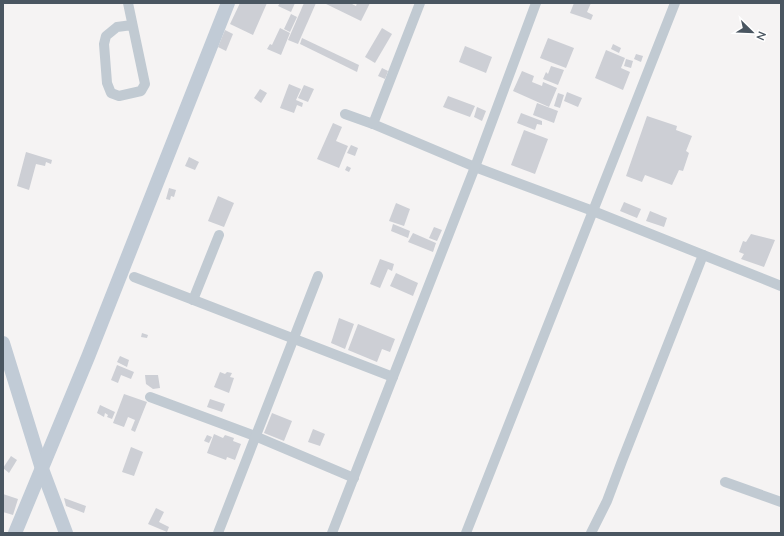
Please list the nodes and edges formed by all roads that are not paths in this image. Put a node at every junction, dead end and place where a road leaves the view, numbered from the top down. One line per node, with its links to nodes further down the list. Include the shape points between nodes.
1 (128, 3): 6 (street)
2 (228, 3): 22 (street)
3 (420, 3): 8 (street)
4 (536, 3): 9 (street)
5 (675, 3): 10 (street)
6 (132, 25): 6 (street, via 144,84 141,91 119,96 111,93 107,83 104,44 106,36 117,27)
7 (345, 114): 8 (street)
8 (372, 124): 9 (street)
9 (475, 167): 10 (street); 19 (street)
10 (593, 211): 12 (street); 30 (street)
11 (219, 235): 16 (street)
12 (703, 255): 15 (street); 31 (street, via 607,502)
13 (318, 276): 17 (street)
14 (134, 277): 16 (street)
15 (781, 286)
16 (193, 300): 17 (street)
17 (293, 339): 19 (street); 21 (street)
18 (3, 343): 22 (street)
19 (393, 377): 23 (street)
20 (150, 397): 21 (street)
21 (255, 436): 23 (street); 28 (street)
22 (42, 469): 26 (street); 27 (street)
23 (354, 478): 29 (street)
24 (725, 482): 25 (street)
25 (781, 502)
26 (15, 533)
27 (66, 533)
28 (218, 533)
29 (332, 533)
30 (466, 533)
31 (591, 533)

